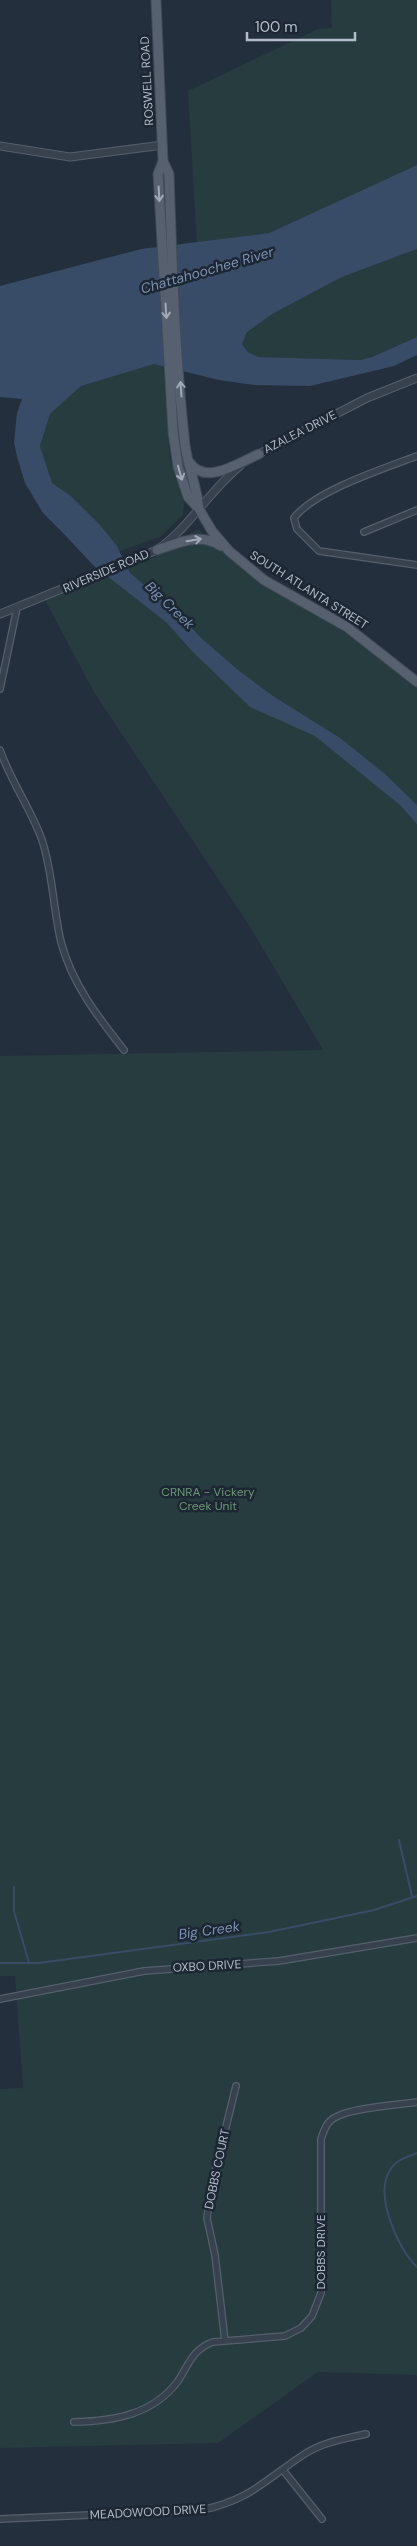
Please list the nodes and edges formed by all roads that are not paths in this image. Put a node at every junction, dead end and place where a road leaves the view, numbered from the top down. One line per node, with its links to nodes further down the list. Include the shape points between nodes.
1 (156, 0): 2 (main road, ROSWELL ROAD)
2 (163, 145): 3 (street, via 70,157); 4 (main road, ROSWELL ROAD)
3 (0, 146)
4 (163, 161): 6 (main road, ROSWELL ROAD, one-way to 6, via 158,174); 7 (main road, ROSWELL ROAD, one-way to 4, via 169,174)
5 (417, 378): 8 (street, AZALEA DRIVE, via 368,398)
6 (173, 432): 11 (main road, SOUTH ATLANTA STREET, one-way to 11, via 182,480 188,497)
7 (184, 438): 10 (main road, SOUTH ATLANTA STREET)
8 (259, 454): 10 (main road, via 210,474 198,472); 11 (street, AZALEA DRIVE, via 230,473)
9 (417, 456): 16 (street, via 326,495 300,510 294,518 297,529 319,551)
10 (188, 460): 11 (main road, SOUTH ATLANTA STREET, via 198,492)
11 (199, 509): 14 (street, RIVERSIDE ROAD); 15 (main road, SOUTH ATLANTA STREET)
12 (417, 510): 13 (street)
13 (364, 532)
14 (158, 550): 15 (main road, one-way to 15, via 202,538); 17 (street, RIVERSIDE ROAD)
15 (229, 551): 19 (main road, SOUTH ATLANTA STREET, via 264,580 347,627)
16 (417, 565)
17 (17, 608): 18 (street, RIVERSIDE ROAD); 20 (street)
18 (0, 614)
19 (417, 682)
20 (0, 689)
21 (0, 750): 22 (street, via 42,841 61,940 71,971 79,988)
22 (124, 1050)
23 (416, 1940): 24 (street, OXBO DRIVE, via 279,1961 144,1971)
24 (0, 1999)
25 (236, 2086): 27 (street, DOBBS COURT, via 207,2218 215,2255)
26 (417, 2102): 27 (street, DOBBS DRIVE, via 343,2114 329,2122 321,2139 321,2293 318,2306 308,2322 285,2336)
27 (225, 2341): 28 (street, DOBBS DRIVE, via 198,2349 169,2392 147,2407 120,2418)
28 (74, 2422)
29 (366, 2434): 30 (street, MEADOWOOD DRIVE, via 319,2446)
30 (283, 2470): 31 (street); 32 (street, MEADOWOOD DRIVE, via 242,2498 202,2510)
31 (322, 2519)
32 (0, 2520)

